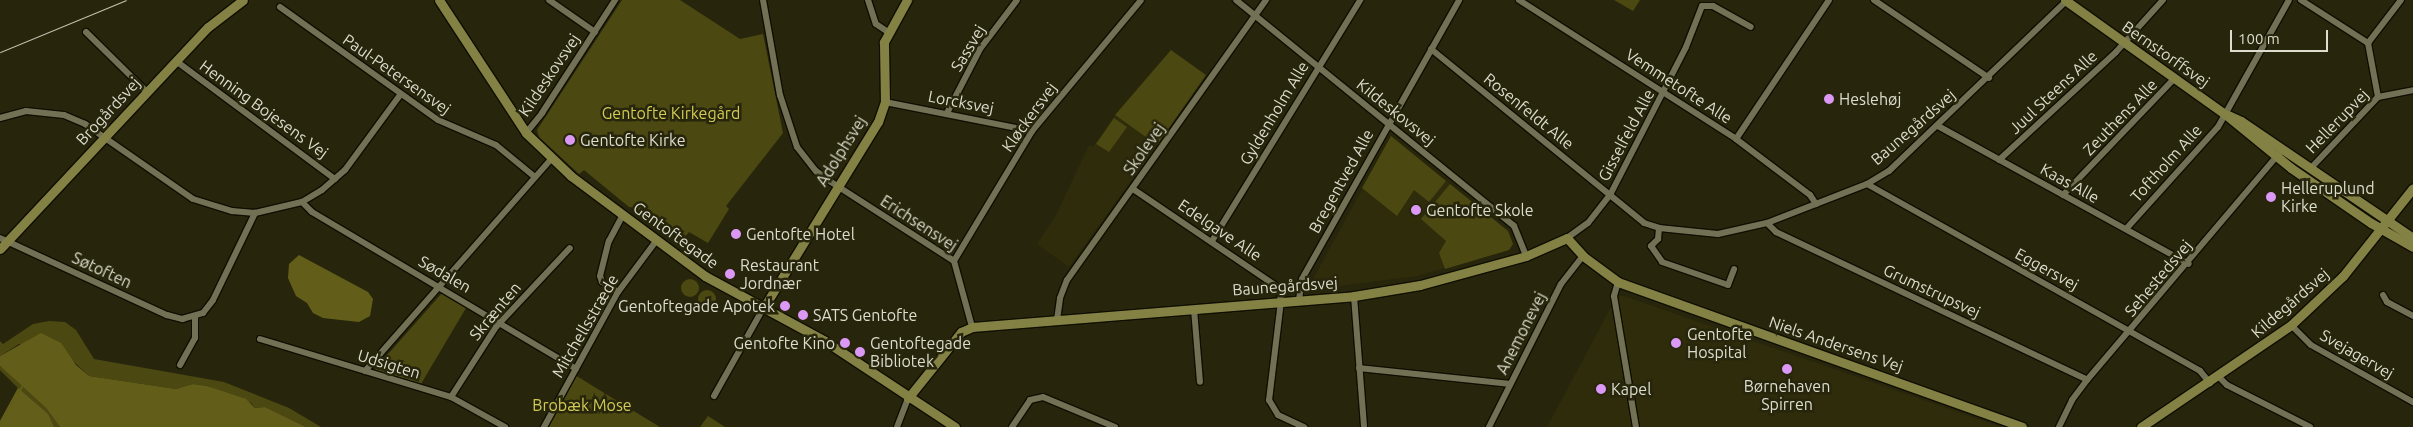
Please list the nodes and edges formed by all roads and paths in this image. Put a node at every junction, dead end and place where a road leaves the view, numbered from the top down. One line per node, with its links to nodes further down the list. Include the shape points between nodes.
1 (243, 0): 32 (street, Brogårdsvej, via 220,16)
2 (439, 0): 48 (street, Gentoftegade)
3 (549, 0): 27 (street, Kildeskovsvej)
4 (615, 0): 27 (street, Kildeskovsvej)
5 (763, 0): 59 (street, Erichsensvej, via 791,136 816,171)
6 (868, 0): 28 (street, via 876,24)
7 (907, 0): 28 (street, Adolphsvej)
8 (1017, 0): 42 (street, Sassvej, via 980,49)
9 (1141, 0): 47 (street, Kløckersvej)
10 (1236, 0): 24 (street, Kildeskovsvej)
11 (1266, 0): 24 (street, Skolevej)
12 (1360, 0): 33 (street, Gyldenholm Alle)
13 (1459, 0): 31 (street, Bregentved Alle)
14 (1519, 0): 38 (street, Vemmetofte Alle)
15 (1829, 0): 50 (street)
16 (1874, 0): 34 (street)
17 (2163, 0): 30 (street, Juul Steens Alle)
18 (2289, 0): 43 (street, Toftholm Alle)
19 (2301, 0): 29 (street)
20 (2401, 0): 29 (street)
21 (2066, 1): 30 (street, Bernstorffsvej); 34 (street, Baunegårdsvej)
22 (1701, 3): 25 (street); 38 (street, Gisselfeld Alle)
23 (280, 7): 39 (street, Paul-Petersensvej)
24 (1255, 15): 33 (street, Kildeskovsvej); 61 (street, Skolevej)
25 (1751, 27)
26 (86, 32): 37 (street)
27 (595, 32): 48 (street, Kildeskovsvej)
28 (888, 32): 41 (street, Adolphsvej, via 882,51)
29 (2368, 43): 40 (street)
30 (2124, 44): 35 (street, Bernstorffsvej); 54 (street, Juul Steens Alle)
31 (1431, 49): 45 (street, Bregentved Alle); 62 (street, Rosenfeldt Alle)
32 (176, 61): 37 (street, Brogårdsvej); 57 (street, Henning Bojesens Vej)
33 (1318, 67): 45 (street, Kildeskovsvej); 76 (street, Gyldenholm Alle)
34 (1989, 78): 46 (street, Baunegårdsvej)
35 (2174, 79): 43 (street, Bernstorffsvej); 63 (street, Zeuthens Alle)
36 (2413, 90): 40 (street, Hellerupvej)
37 (147, 92): 49 (street, Brogårdsvej)
38 (1663, 92): 50 (street, Vemmetofte Alle); 62 (street, Gisselfeld Alle)
39 (400, 95): 56 (street, Paul-Petersensvej, via 449,127 505,151); 57 (street)
40 (2378, 97): 55 (street, Hellerupvej)
41 (885, 102): 42 (street, Lorcksvej); 59 (street, Adolphsvej, via 878,122)
42 (947, 114): 47 (street, Lorcksvej)
43 (2226, 114): 51 (street, Bernstorffsvej); 52 (street, Bernstorffsvej); 71 (street, Toftholm Alle)
44 (0, 118): 49 (street, via 25,111 46,111 86,124)
45 (1388, 124): 81 (street, Kildeskovsvej, via 1514,226); 91 (street, Bregentved Alle, via 1302,279)
46 (1938, 126): 54 (street, Kaas Alle); 58 (street, Baunegårdsvej, via 1901,162)
47 (1032, 131): 83 (street, Kløckersvej)
48 (526, 133): 53 (street, Gentoftegade)
49 (105, 137): 66 (street, via 193,199 232,211); 75 (street, Brogårdsvej)
50 (1736, 139): 65 (street, Vemmetofte Alle, via 1810,195)
51 (2283, 149): 52 (street, Sehestedsvej); 55 (street, Bernstorffsvej)
52 (2277, 158): 72 (street, Bernstorffsvej); 84 (street, Sehestedsvej)
53 (551, 159): 56 (street); 67 (street, Gentoftegade)
54 (1999, 160): 63 (street, Kaas Alle)
55 (2311, 168): 68 (street, Bernstorffsvej)
56 (535, 177): 87 (street)
57 (335, 179): 64 (street)
58 (1867, 184): 65 (street, Baunegårdsvej); 101 (street, Eggersvej)
59 (838, 186): 83 (street, Erichsensvej); 93 (street, Adolphsvej)
60 (2413, 188): 68 (street, Kildegårdsvej)
61 (1133, 189): 76 (street, Edelgave Alle); 97 (street, Skolevej, via 1064,285)
62 (1610, 195): 70 (street, Baunegårdsvej, via 1644,223); 73 (street, Baunegårdsvej, via 1588,223)
63 (2063, 195): 71 (street, Kaas Alle)
64 (302, 202): 66 (street); 87 (street, Sødalen, via 312,212)
65 (1816, 204): 69 (street, Baunegårdsvej)
66 (255, 213): 96 (street, via 212,300 203,313)
67 (622, 215): 77 (street, Gentoftegade); 88 (street, via 609,241 600,276 602,282)
68 (2389, 221): 72 (street, Kildegårdsvej); 74 (street, Bernstorffsvej)
69 (1767, 223): 70 (street, Baunegårdsvej, via 1718,234); 108 (street, Grumstrupsvej, via 1776,232)
70 (1660, 228): 85 (street, via 1658,239 1651,246 1662,262 1728,284)
71 (2126, 229): 84 (street, Kaas Alle)
72 (2382, 229): 78 (street, Bernstorffsvej); 99 (street, Kildegårdsvej, via 2334,285)
73 (1567, 238): 81 (street, Baunegårdsvej); 82 (street, Niels Andersens Vej)
74 (2413, 238)
75 (4, 239): 80 (street, Brogårdsvej); 96 (street, Søtoften, via 167,315 182,319)
76 (1212, 241): 92 (street, Edelgave Alle, via 1276,284)
77 (656, 242): 88 (street, Mitchellsstræde); 93 (street, Gentoftegade, via 705,276)
78 (2413, 247)
79 (570, 248): 98 (street, Skrænten)
80 (0, 249)
81 (1526, 256): 90 (street, Baunegårdsvej, via 1420,285)
82 (1582, 256): 86 (street, Niels Andersens Vej); 111 (street, Anemonevej, via 1561,284)
83 (954, 261): 100 (street, Erichsensvej)
84 (2189, 264): 101 (street, Sehestedsvej)
85 (1734, 269)
86 (1618, 282): 126 (street, via 1614,296); 127 (street, Niels Andersens Vej)
87 (440, 286): 98 (street, Sødalen); 106 (street)
88 (618, 292): 105 (street, Mitchellsstræde)
89 (2383, 295): 95 (street, via 2387,302)
90 (1354, 296): 91 (street, Baunegårdsvej); 104 (street)
91 (1299, 300): 92 (street, Baunegårdsvej)
92 (1281, 301): 94 (street, Baunegårdsvej); 123 (street, via 1269,400 1278,415)
93 (764, 307): 112 (street); 114 (street, Gentoftegade, via 825,341)
94 (1194, 309): 97 (street, Baunegårdsvej); 109 (street)
95 (2413, 316)
96 (195, 317): 103 (street, via 194,338)
97 (1057, 320): 100 (street, Baunegårdsvej)
98 (500, 322): 105 (street, Sødalen); 113 (street, Skrænten)
99 (2292, 325): 107 (street, Kildegårdsvej); 115 (street, Svejagervej, via 2311,345)
100 (972, 327): 114 (street, via 961,332)
101 (2131, 331): 108 (street, Sehestedsvej); 110 (street, Eggersvej, via 2200,370)
102 (260, 339): 106 (street, Udsigten)
103 (180, 365)
104 (1359, 368): 111 (street); 124 (street)
105 (576, 369): 118 (street, Mitchellsstræde)
106 (365, 371): 113 (street, Udsigten)
107 (2219, 377): 110 (street, Kildegårdsvej); 131 (street, via 2227,385)
108 (2087, 380): 128 (street, Sehestedsvej, via 2072,400)
109 (1200, 382)
110 (2210, 383): 116 (street, Kildegårdsvej)
111 (1510, 384): 125 (street, Anemonevej)
112 (714, 396)
113 (451, 397): 117 (street, Udsigten)
114 (908, 398): 119 (street); 120 (street, Gentoftegade)
115 (2413, 402)
116 (2162, 414): 129 (street, Kildegårdsvej); 130 (street, Kildegårdsvej)
117 (505, 427)
118 (544, 427)
119 (897, 427)
120 (955, 427)
121 (1012, 427): 122 (street, via 1030,400 1043,397)
122 (1114, 427)
123 (1304, 427)
124 (1364, 427)
125 (1489, 427)
126 (1636, 427)
127 (2022, 427)
128 (2059, 427)
129 (2135, 427)
130 (2141, 427)
131 (2310, 427)

